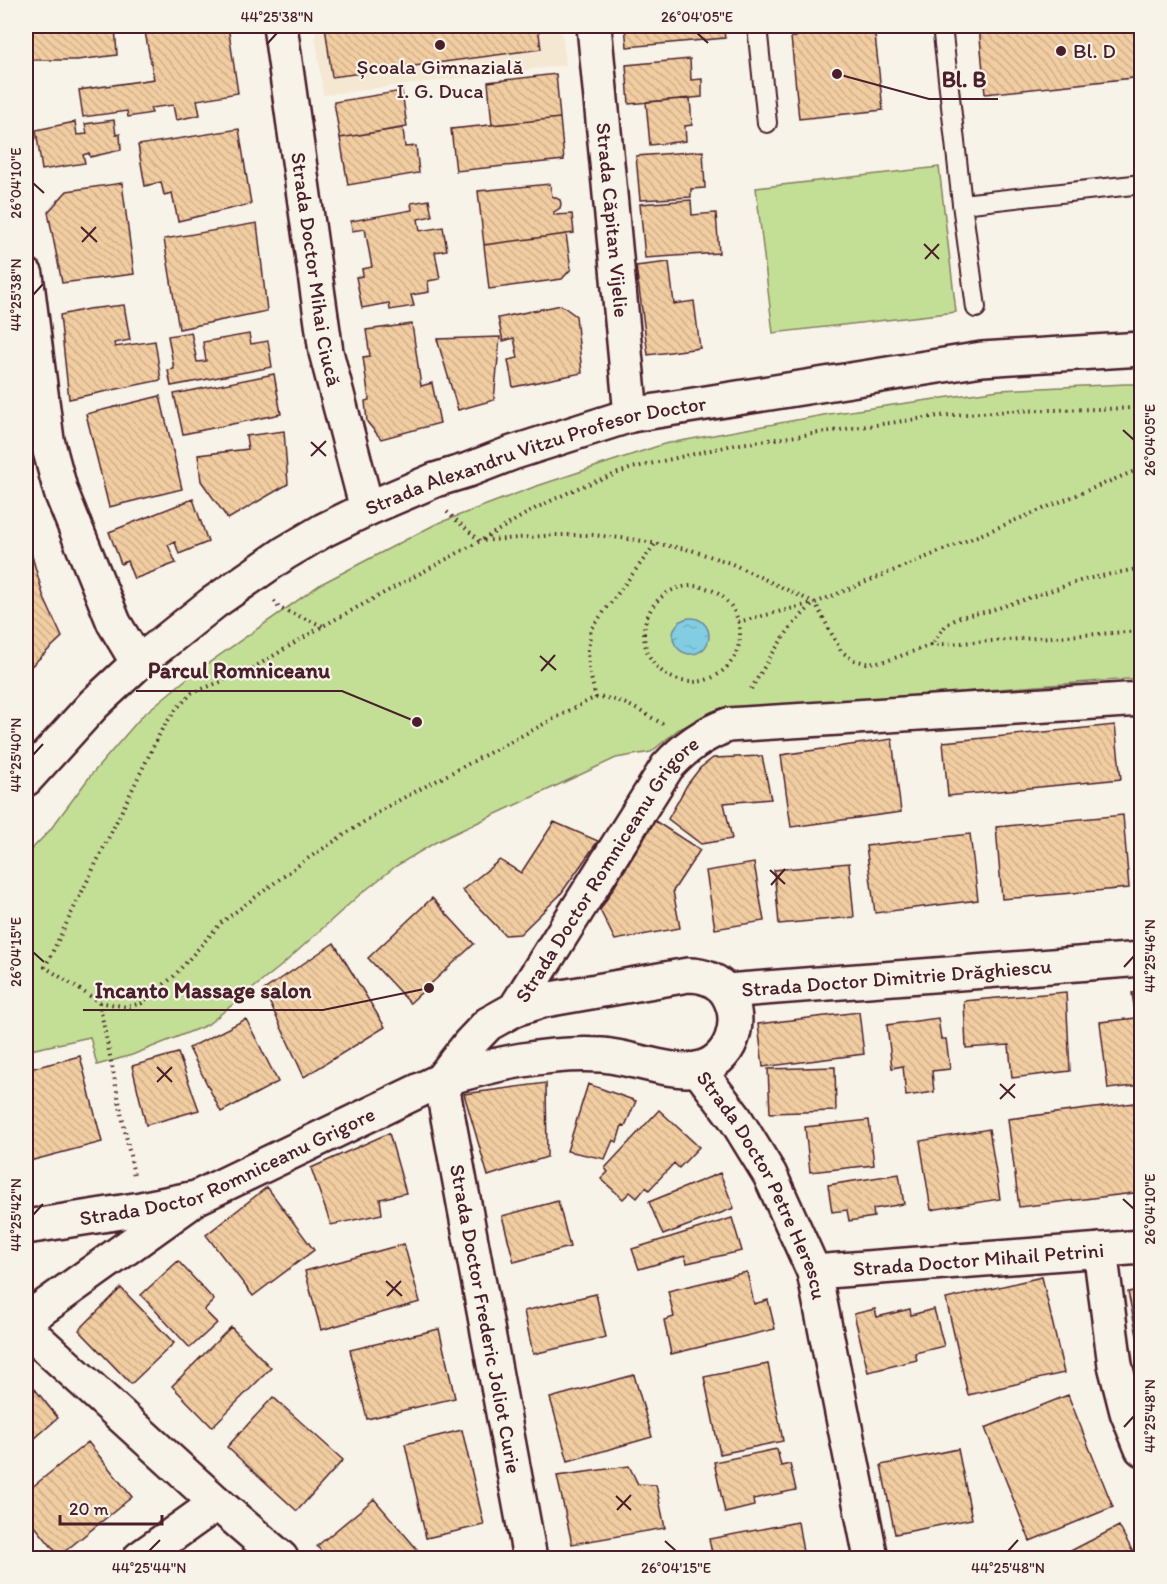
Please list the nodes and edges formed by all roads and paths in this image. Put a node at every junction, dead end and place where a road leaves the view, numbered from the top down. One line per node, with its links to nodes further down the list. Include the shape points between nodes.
1 (280, 26): 15 (street, Strada Doctor Mihai Ciucă, via 326,352)
2 (594, 26): 12 (street, Strada Căpitan Vijelie)
3 (757, 26): 5 (lane)
4 (942, 26): 7 (lane)
5 (767, 123)
6 (1142, 184): 7 (lane)
7 (962, 204): 9 (lane)
8 (26, 275): 25 (street, via 46,440 61,492 114,623)
9 (976, 308)
10 (1142, 349): 12 (street, Strada Alexandru Vitzu Profesor Doctor, via 982,359)
11 (1142, 408): 16 (path, via 939,416 733,445 632,468 580,487)
12 (631, 414): 14 (street, Strada Alexandru Vitzu Profesor Doctor)
13 (1142, 468): 20 (path)
14 (435, 480): 15 (street, Strada Alexandru Vitzu Profesor Doctor); 16 (path, via 447,512)
15 (367, 508): 19 (street, Strada Alexandru Vitzu Profesor Doctor)
16 (480, 541): 17 (path, via 593,535); 22 (path)
17 (656, 543): 20 (path, via 730,563); 26 (path, via 591,629 589,669)
18 (1142, 568): 24 (path, via 1086,579 960,617 946,625)
19 (253, 574): 22 (path, via 279,608); 25 (street, Strada Alexandru Vitzu Profesor Doctor)
20 (815, 603): 21 (path); 24 (path, via 841,651 853,660 886,661); 28 (path, via 786,633)
21 (738, 622): 21 (path, via 736,652 728,665 702,681 671,677 658,669 644,641 644,625 650,610 661,598 682,587 706,588 720,595 732,607)
22 (323, 626): 33 (path, via 248,671 192,693 162,729 45,967)
23 (1142, 631): 24 (path)
24 (931, 645)
25 (138, 663): 30 (street, Strada Alexandru Vitzu Profesor Doctor, via 94,704)
26 (596, 698): 29 (path, via 625,705); 33 (path, via 390,805 304,861 222,922 174,976 141,1004 128,1007)
27 (1142, 699): 28 (street, Strada Doctor Romniceanu Grigore)
28 (728, 725): 29 (street, Strada Doctor Romniceanu Grigore)
29 (696, 740): 34 (street, Strada Doctor Romniceanu Grigore, via 667,767)
30 (26, 779)
31 (1142, 959): 32 (street, Strada Doctor Dimitrie Drăghiescu)
32 (726, 991): 34 (street, Strada Doctor Dimitrie Drăghiescu, via 701,975 688,975 545,1000); 35 (street, via 735,1015 732,1040 724,1053)
33 (99, 1002): 38 (path)
34 (515, 1009): 36 (street, Strada Doctor Romniceanu Grigore, via 488,1024)
35 (698, 1069): 36 (street, Strada Doctor Petre Herescu, via 683,1070 602,1056 569,1056 506,1063); 42 (street, Strada Doctor Petre Herescu, via 735,1118 770,1175)
36 (441, 1080): 37 (street, Strada Doctor Romniceanu Grigore); 49 (street, Strada Doctor Frederic Joliot Curie)
37 (196, 1198): 38 (street, Strada Doctor Romniceanu Grigore); 43 (street)
38 (141, 1209): 39 (street, Strada Doctor Romniceanu Grigore)
39 (26, 1227)
40 (1142, 1247): 41 (street, Strada Doctor Mihail Petrini)
41 (1100, 1250): 42 (street, Strada Doctor Mihail Petrini); 45 (street, via 1115,1365)
42 (814, 1272): 50 (street, Strada Doctor Petre Herescu)
43 (26, 1320)
44 (26, 1329): 46 (street)
45 (1142, 1449)
46 (217, 1503): 47 (street); 48 (street)
47 (141, 1558)
48 (281, 1558)
49 (530, 1558)
50 (872, 1558)

